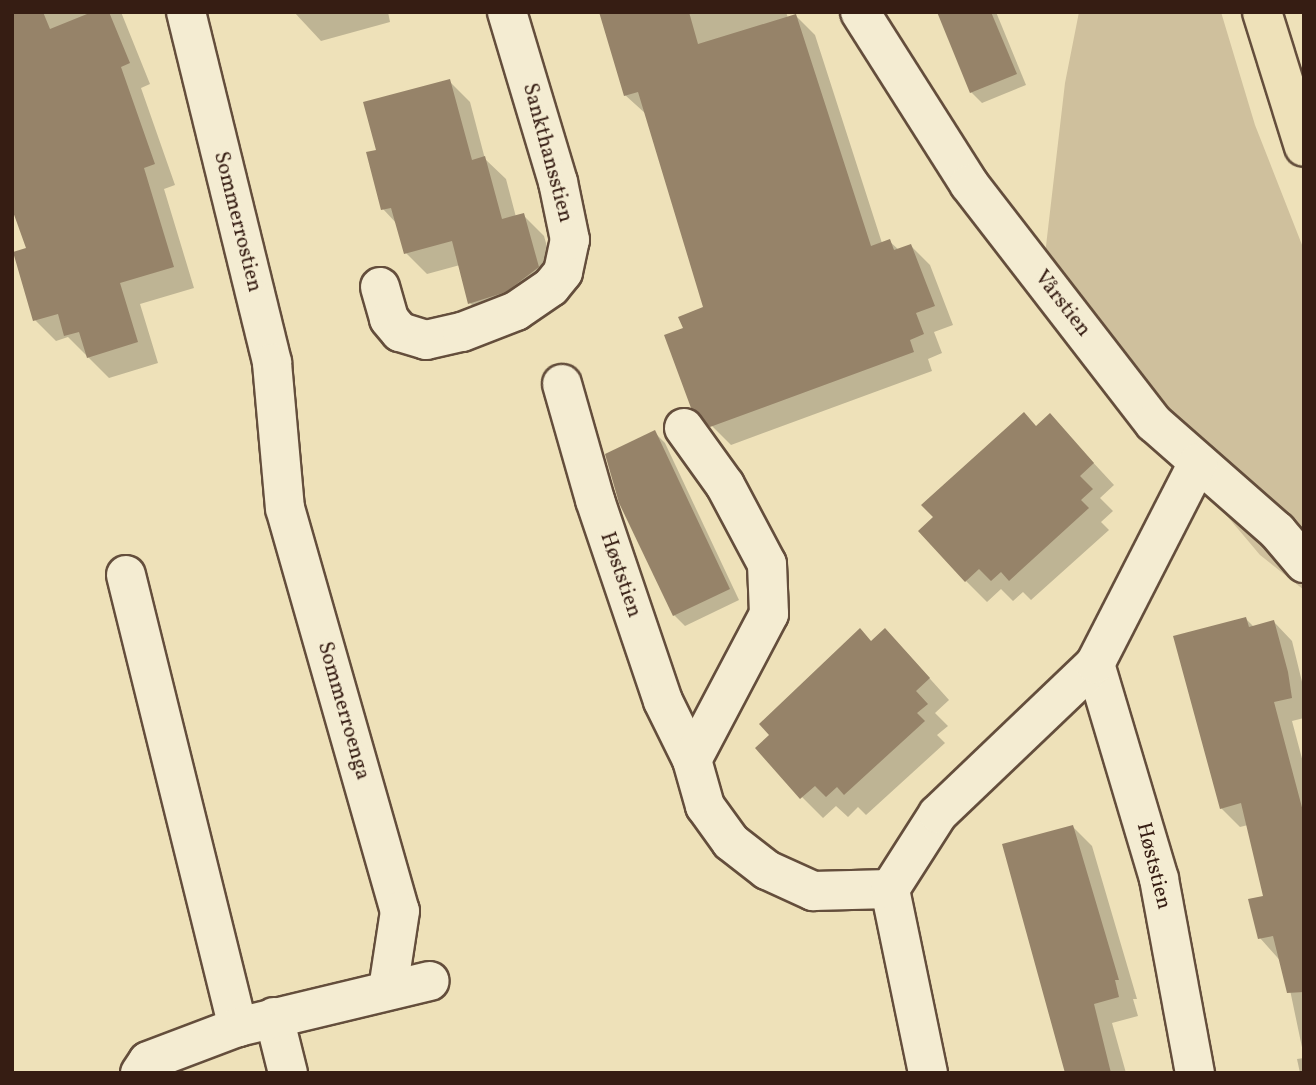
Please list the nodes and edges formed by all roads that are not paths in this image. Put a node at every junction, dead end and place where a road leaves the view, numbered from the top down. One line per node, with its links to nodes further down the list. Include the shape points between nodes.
1 (186, 12): 9 (street, Sommerrostien, via 272,363)
2 (507, 12): 6 (street, Sankthansstien, via 558,182 570,240 563,272 551,287 516,311 426,340 394,325)
3 (860, 12): 10 (street, Vårstien, via 977,194 1154,423)
4 (1262, 12): 5 (main road)
5 (1304, 147)
6 (380, 287)
7 (562, 384): 14 (street, Høststien, via 658,688)
8 (684, 428): 14 (street, via 725,485 767,564 769,614)
9 (281, 433): 17 (street, Sommerroenga, via 285,508 400,911)
10 (1198, 463): 11 (street, Vårstien, via 1277,531); 13 (street)
11 (1304, 563)
12 (126, 575): 19 (street)
13 (1095, 664): 15 (street, via 937,814); 23 (street, Høststien, via 1160,879)
14 (692, 760): 15 (street, Høststien, via 712,815 731,842 767,870 813,891)
15 (890, 889): 22 (street)
16 (430, 981): 17 (street)
17 (388, 989): 18 (street)
18 (274, 1017): 19 (street); 21 (street)
19 (237, 1027): 20 (street, via 148,1061)
20 (140, 1073)
21 (288, 1073)
22 (928, 1073)
23 (1195, 1073)

